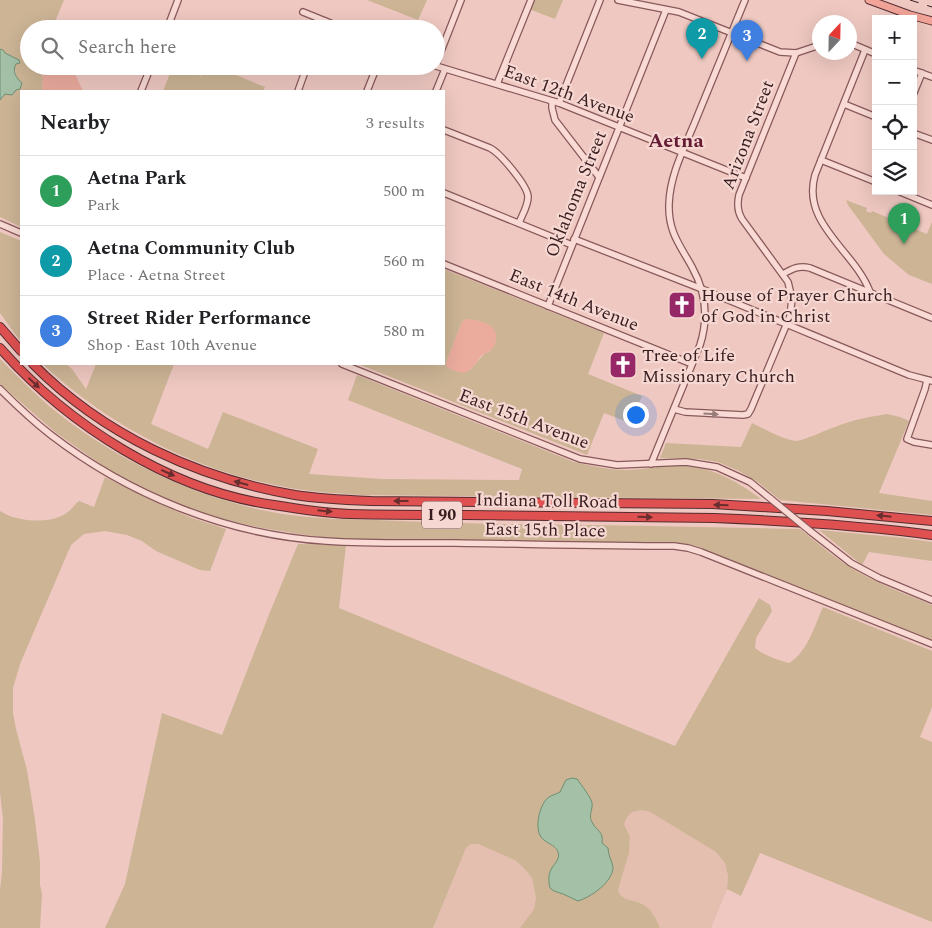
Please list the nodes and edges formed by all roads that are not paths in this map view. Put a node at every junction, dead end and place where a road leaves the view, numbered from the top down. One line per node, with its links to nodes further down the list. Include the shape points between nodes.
1 (178, 0): 10 (street)
2 (462, 0): 14 (street)
3 (531, 0): 28 (street)
4 (600, 0): 35 (street)
5 (618, 0): 8 (street)
6 (745, 0): 13 (street)
7 (868, 0): 12 (main road)
8 (666, 10): 13 (street); 38 (street, Oklahoma Street)
9 (303, 12): 11 (street)
10 (170, 20)
11 (323, 20)
12 (932, 21)
13 (732, 33): 19 (street, via 780,52); 42 (street)
14 (445, 42)
15 (857, 46): 17 (street)
16 (812, 48): 19 (street)
17 (865, 50): 18 (street); 36 (street)
18 (872, 53)
19 (796, 54): 45 (street, Arizona Street)
20 (445, 69): 28 (street, East 12th Avenue)
21 (917, 71): 22 (street)
22 (922, 73): 27 (street); 29 (street)
23 (148, 75): 30 (street)
24 (304, 75): 31 (street)
25 (373, 75): 32 (street)
26 (443, 75): 33 (street)
27 (932, 77)
28 (498, 84): 34 (street, East 12th Avenue)
29 (917, 85)
30 (142, 90)
31 (298, 90)
32 (367, 90)
33 (436, 90)
34 (552, 101): 35 (street, East 12th Avenue); 44 (street, via 555,120)
35 (559, 103): 38 (street, East 12th Avenue)
36 (844, 104): 37 (street); 43 (street)
37 (872, 115)
38 (619, 127): 42 (street, East 12th Avenue); 44 (street, Oklahoma Street)
39 (445, 130): 50 (street, via 490,148 501,156 528,194)
40 (917, 134): 41 (street)
41 (932, 140)
42 (683, 152): 45 (street, East 12th Avenue); 56 (street, via 671,185 670,221 676,240)
43 (821, 160): 46 (street); 57 (street, via 812,187 815,208)
44 (599, 177): 53 (street, Oklahoma Street)
45 (746, 178): 55 (street, Arizona Street, via 738,212)
46 (872, 180)
47 (445, 192): 50 (street)
48 (907, 195): 49 (street)
49 (932, 206)
50 (519, 223): 53 (street)
51 (0, 224): 52 (street)
52 (20, 233)
53 (573, 242): 56 (street); 58 (street, Oklahoma Street)
54 (445, 264): 58 (street, East 14th Avenue)
55 (783, 274): 57 (street, via 805,266); 60 (street, Arizona Street, via 792,299)
56 (702, 289): 60 (street); 64 (street, via 704,325)
57 (870, 292): 59 (street)
58 (548, 306): 64 (street, East 14th Avenue)
59 (932, 318)
60 (786, 324): 67 (street); 69 (street, Arizona Street, one-way to 60, via 748,414)
61 (0, 327): 63 (highway)
62 (0, 348): 73 (highway, Indiana Toll Road / I 90, one-way to 73, via 45,393 80,421 150,465 197,485 272,505 348,514 772,520)
63 (20, 350)
64 (692, 364): 69 (street)
65 (34, 365): 72 (highway, Indiana Toll Road / I 90, one-way to 65, via 827,510 742,506 370,501 296,495 235,482 172,459 85,408)
66 (345, 365): 71 (street, East 15th Avenue, via 580,459 617,465)
67 (930, 381): 70 (street, via 907,439)
68 (0, 389): 75 (street, East 15th Place, via 52,435 112,475 183,509 228,524 259,532 326,541 688,548)
69 (674, 409): 71 (street)
70 (932, 444)
71 (651, 464): 74 (street, East 15th Avenue, bridge, via 686,462 718,467 750,482 851,563)
72 (932, 521)
73 (932, 535)
74 (932, 600)
75 (932, 644)

